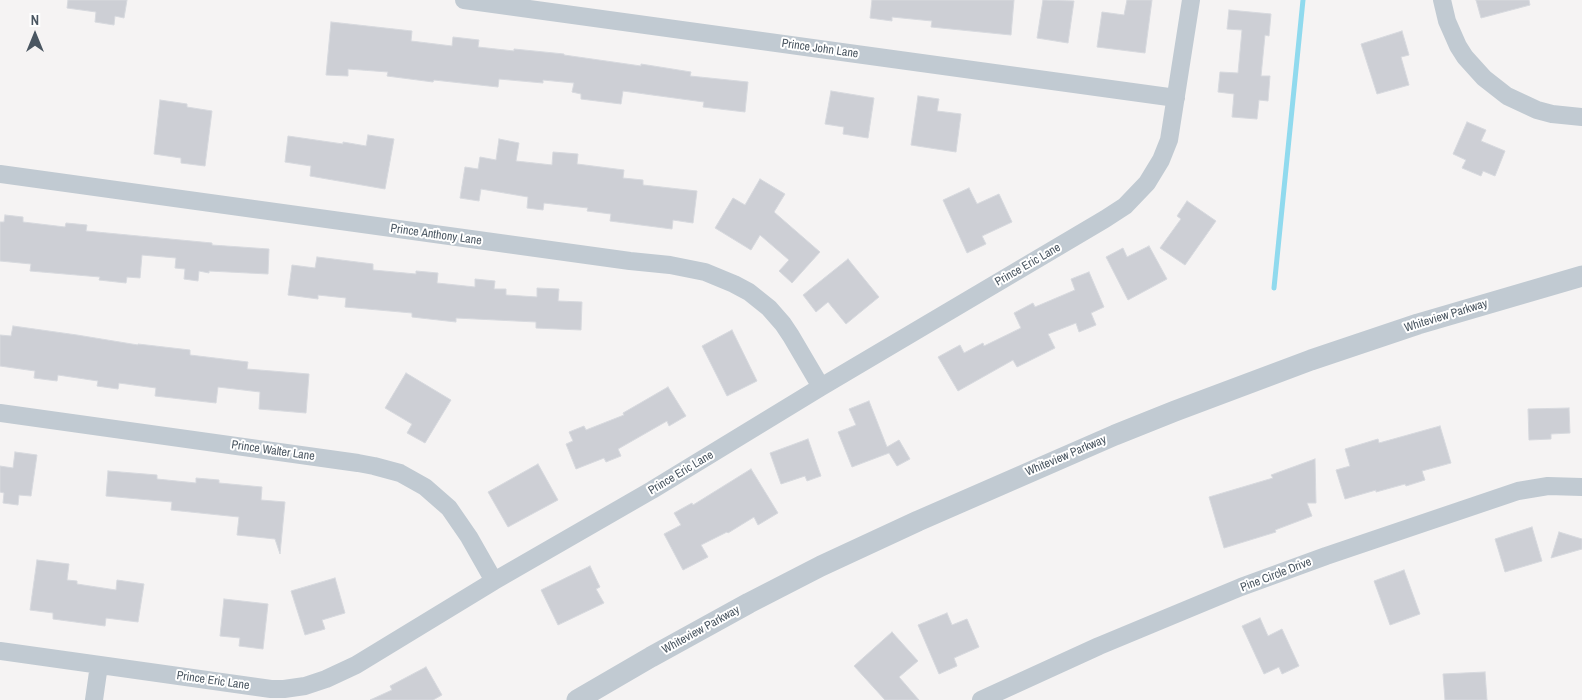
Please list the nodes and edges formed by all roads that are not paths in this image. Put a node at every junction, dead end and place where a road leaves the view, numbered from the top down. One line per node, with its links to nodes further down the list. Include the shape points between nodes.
1 (464, 0): 4 (street, Prince John Lane)
2 (1191, 0): 4 (street, Prince Eric Lane)
3 (1442, 0): 5 (street, via 1458,46 1484,78 1508,96 1537,110)
4 (1176, 98): 8 (street, Prince Eric Lane, via 1171,130 1161,160 1125,206)
5 (1582, 116)
6 (0, 174): 8 (street, Prince Anthony Lane, via 705,272 749,292 769,308 791,336)
7 (1582, 276): 15 (street, Whiteview Parkway, via 1418,324 1311,360 1106,438 821,566 651,656)
8 (821, 387): 11 (street, Prince Eric Lane)
9 (0, 413): 11 (street, Prince Walter Lane, via 358,463 400,473 425,487 448,508)
10 (1582, 487): 16 (street, Pine Circle Drive, via 1563,485 1518,491 1326,556 1241,587 1099,646)
11 (494, 581): 13 (street, Prince Eric Lane, via 356,665 305,686 258,688)
12 (0, 651): 13 (street, Prince Eric Lane)
13 (99, 665): 14 (street)
14 (94, 700)
15 (577, 700)
16 (981, 700)

